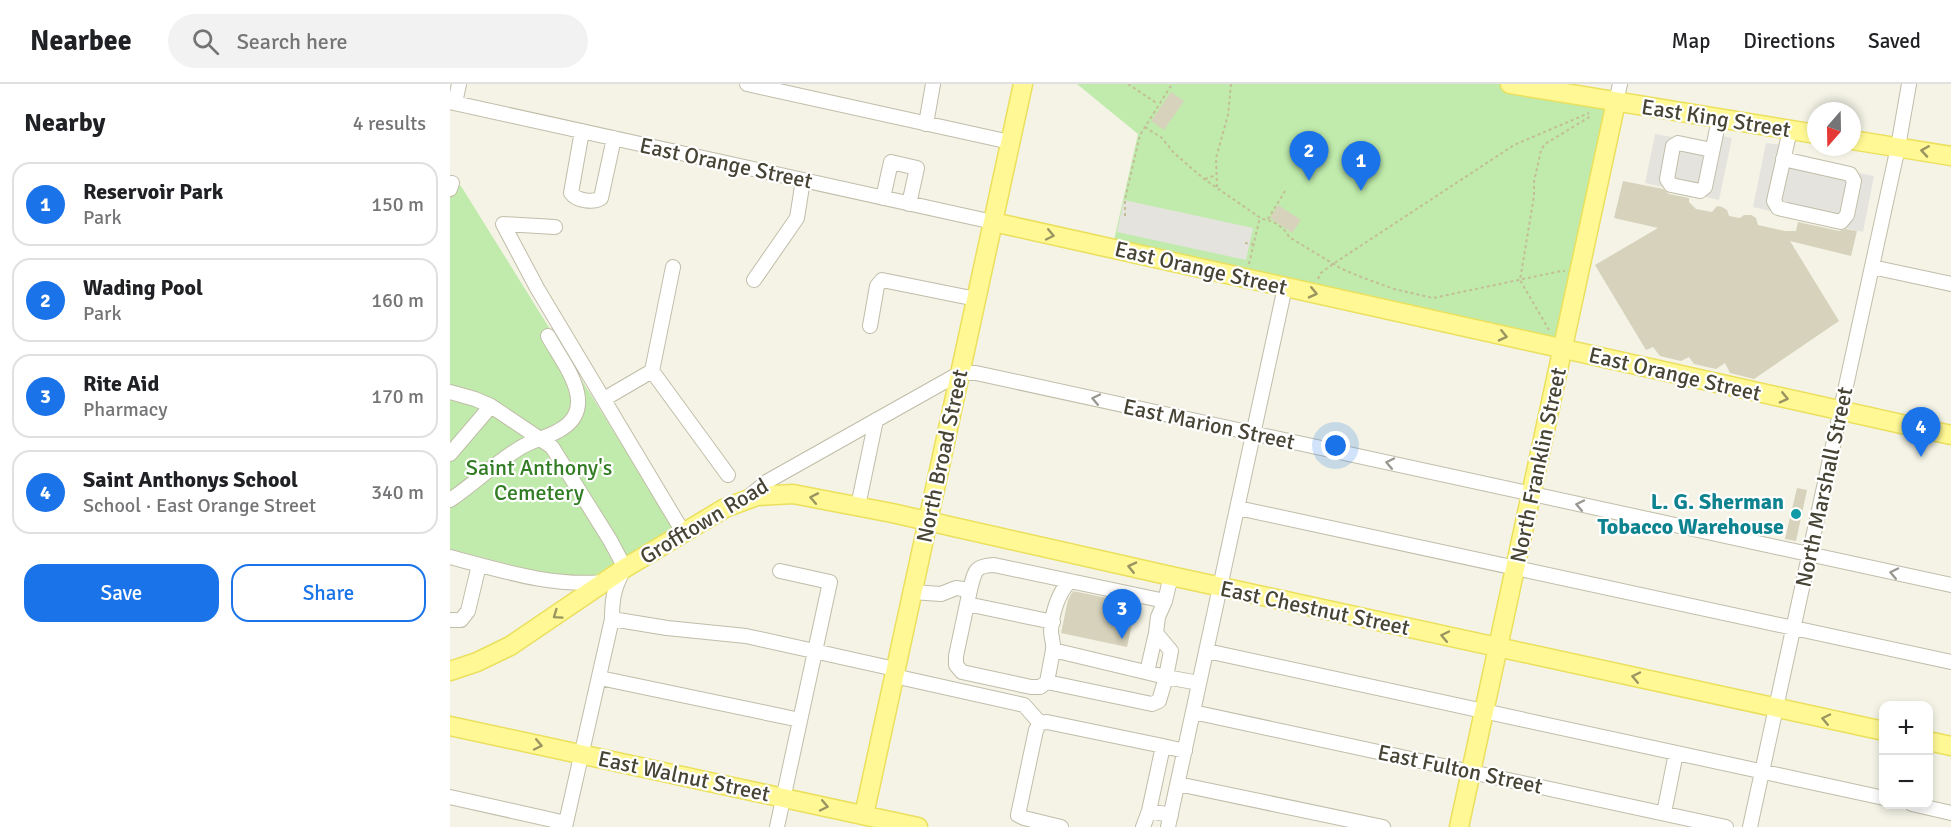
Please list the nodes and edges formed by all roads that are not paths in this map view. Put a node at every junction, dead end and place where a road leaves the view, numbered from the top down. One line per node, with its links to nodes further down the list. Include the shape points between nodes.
1 (459, 84): 9 (street)
2 (747, 84): 12 (street)
3 (933, 84): 12 (street)
4 (1023, 84): 18 (main road, North Broad Street)
5 (1510, 84): 8 (main road, East King Street)
6 (1620, 84): 10 (street)
7 (1909, 84): 19 (street, North Marshall Street)
8 (1578, 90): 10 (main road, East King Street)
9 (452, 102): 14 (street, East Orange Street)
10 (1616, 102): 11 (main road, East King Street); 36 (main road, North Franklin Street)
11 (1719, 119): 13 (main road, East King Street); 20 (street)
12 (926, 123): 18 (street)
13 (1790, 130): 15 (main road, East King Street); 22 (street)
14 (582, 131): 16 (street, East Orange Street); 16 (street, via 571,193 583,200 601,198)
15 (1807, 133)
16 (614, 138): 23 (street, East Orange Street)
17 (1861, 141): 19 (main road)
18 (1010, 142): 26 (main road, North Broad Street)
19 (1898, 147): 21 (main road, one-way to 19); 29 (street, North Marshall Street)
20 (1712, 150)
21 (1951, 156)
22 (1783, 159): 22 (street, via 1774,201 1778,208 1841,222 1847,215 1854,181 1850,174)
23 (803, 180): 24 (street, East Orange Street); 30 (street, via 797,218)
24 (883, 198): 25 (street, East Orange Street); 25 (street, via 891,162 917,168)
25 (909, 204): 26 (street, East Orange Street)
26 (993, 222): 32 (main road, East Orange Street, one-way to 32); 33 (main road, North Broad Street)
27 (555, 227): 40 (street, via 503,224)
28 (673, 267): 37 (street)
29 (1872, 267): 31 (street); 42 (street, North Marshall Street)
30 (754, 280)
31 (1951, 284)
32 (1286, 287): 36 (main road, East Orange Street, one-way to 36); 44 (street)
33 (976, 299): 34 (street, via 882,280 877,286); 38 (main road, North Broad Street)
34 (870, 326)
35 (548, 336): 46 (street, via 579,400 574,419 559,431)
36 (1563, 349): 42 (main road, East Orange Street, one-way to 42); 49 (main road, North Franklin Street)
37 (652, 371): 40 (street); 48 (street)
38 (960, 373): 43 (street, Grofftown Road); 44 (street, East Marion Street, one-way to 38, via 981,374); 54 (main road, North Broad Street)
39 (450, 392): 41 (street)
40 (604, 399): 55 (street)
41 (491, 406): 46 (street); 47 (street)
42 (1841, 411): 45 (main road, East Orange Street); 56 (street, North Marshall Street)
43 (876, 420): 50 (street, Grofftown Road, via 768,481); 52 (street)
44 (1254, 434): 49 (street, East Marion Street, one-way to 44); 53 (street)
45 (1951, 435)
46 (540, 438): 51 (street, via 513,452); 59 (street, via 556,452)
47 (450, 454)
48 (728, 475)
49 (1532, 494): 56 (street, East Marion Street, one-way to 49); 60 (main road, North Franklin Street)
50 (747, 499): 52 (main road, East Chestnut Street, one-way to 50, via 793,494); 55 (main road, Grofftown Road)
51 (450, 500)
52 (858, 506): 54 (main road, East Chestnut Street)
53 (1238, 508): 60 (street); 68 (street)
54 (927, 522): 63 (main road, East Chestnut Street, one-way to 54); 69 (main road, North Broad Street)
55 (683, 532): 59 (main road, Grofftown Road)
56 (1810, 555): 67 (street, East Marion Street, one-way to 56); 75 (street, North Marshall Street)
57 (450, 557): 58 (street)
58 (479, 564): 62 (street); 73 (street, via 465,616 457,622)
59 (625, 568): 66 (main road, Grofftown Road); 72 (street, via 613,593)
60 (1516, 568): 75 (street); 78 (main road, North Franklin Street)
61 (780, 571): 79 (street, via 831,582)
62 (507, 572): 65 (street); 66 (street, via 573,584)
63 (1171, 576): 68 (main road, East Chestnut Street); 71 (street)
64 (1070, 581): 70 (street, via 994,565 981,566 975,572); 71 (street); 74 (street, via 1062,589)
65 (524, 582)
66 (605, 582): 82 (main road, Grofftown Road, one-way to 82, via 510,646)
67 (1951, 585)
68 (1220, 587): 78 (main road, East Chestnut Street, one-way to 68); 80 (street)
69 (912, 592): 70 (street, via 941,594 956,588); 84 (main road, North Broad Street)
70 (969, 597): 74 (street); 87 (street, via 956,657 962,672 1031,687)
71 (1158, 600): 76 (street)
72 (612, 619): 79 (street, via 746,636); 86 (street)
73 (450, 620)
74 (1053, 622): 77 (street)
75 (1794, 628): 81 (street); 89 (street, North Marshall Street)
76 (1156, 633): 83 (street); 85 (street, via 1171,651)
77 (1053, 647): 83 (street); 87 (street)
78 (1498, 647): 89 (main road, East Chestnut Street, one-way to 78); 90 (main road, North Franklin Street)
79 (815, 651): 84 (street); 92 (street)
80 (1207, 651): 88 (street); 90 (street)
81 (1951, 662)
82 (450, 671)
83 (1147, 672): 85 (street)
84 (895, 673): 93 (street, via 1024,705); 112 (main road, North Broad Street)
85 (1166, 677): 87 (street, via 1159,701 1152,704); 88 (street)
86 (600, 678): 92 (street); 101 (street)
87 (1047, 682)
88 (1199, 683): 91 (street)
89 (1776, 708): 95 (main road, East Chestnut Street, one-way to 89); 103 (street, North Marshall Street)
90 (1485, 711): 100 (street); 102 (main road, North Franklin Street)
91 (1193, 712): 99 (street); 102 (street, East Fulton Street)
92 (800, 720): 107 (street)
93 (1040, 723): 97 (street); 117 (street, via 1018,815)
94 (450, 726): 101 (main road, East Walnut Street, one-way to 101)
95 (1879, 730)
96 (1933, 742): 98 (main road)
97 (1163, 746): 99 (street); 109 (street)
98 (1951, 746)
99 (1185, 751): 104 (street)
100 (1676, 753): 103 (street); 110 (street)
101 (582, 754): 107 (main road, East Walnut Street); 114 (street)
102 (1471, 772): 110 (street, East Fulton Street); 120 (main road, North Franklin Street)
103 (1762, 772): 106 (street); 122 (street, North Marshall Street)
104 (1178, 784): 113 (street); 119 (street)
105 (450, 797): 114 (street)
106 (1879, 797)
107 (783, 798): 112 (main road, East Walnut Street, one-way to 112); 115 (street)
108 (1933, 809): 111 (street)
109 (1149, 811): 113 (street); 118 (street)
110 (1664, 813): 121 (street, East Fulton Street)
111 (1951, 813)
112 (862, 821): 116 (main road, East Walnut Street)
113 (1170, 821)
114 (565, 825)
115 (777, 827)
116 (918, 827)
117 (1061, 827)
118 (1143, 827)
119 (1383, 827)
120 (1459, 827)
121 (1726, 827)
122 (1750, 827)

